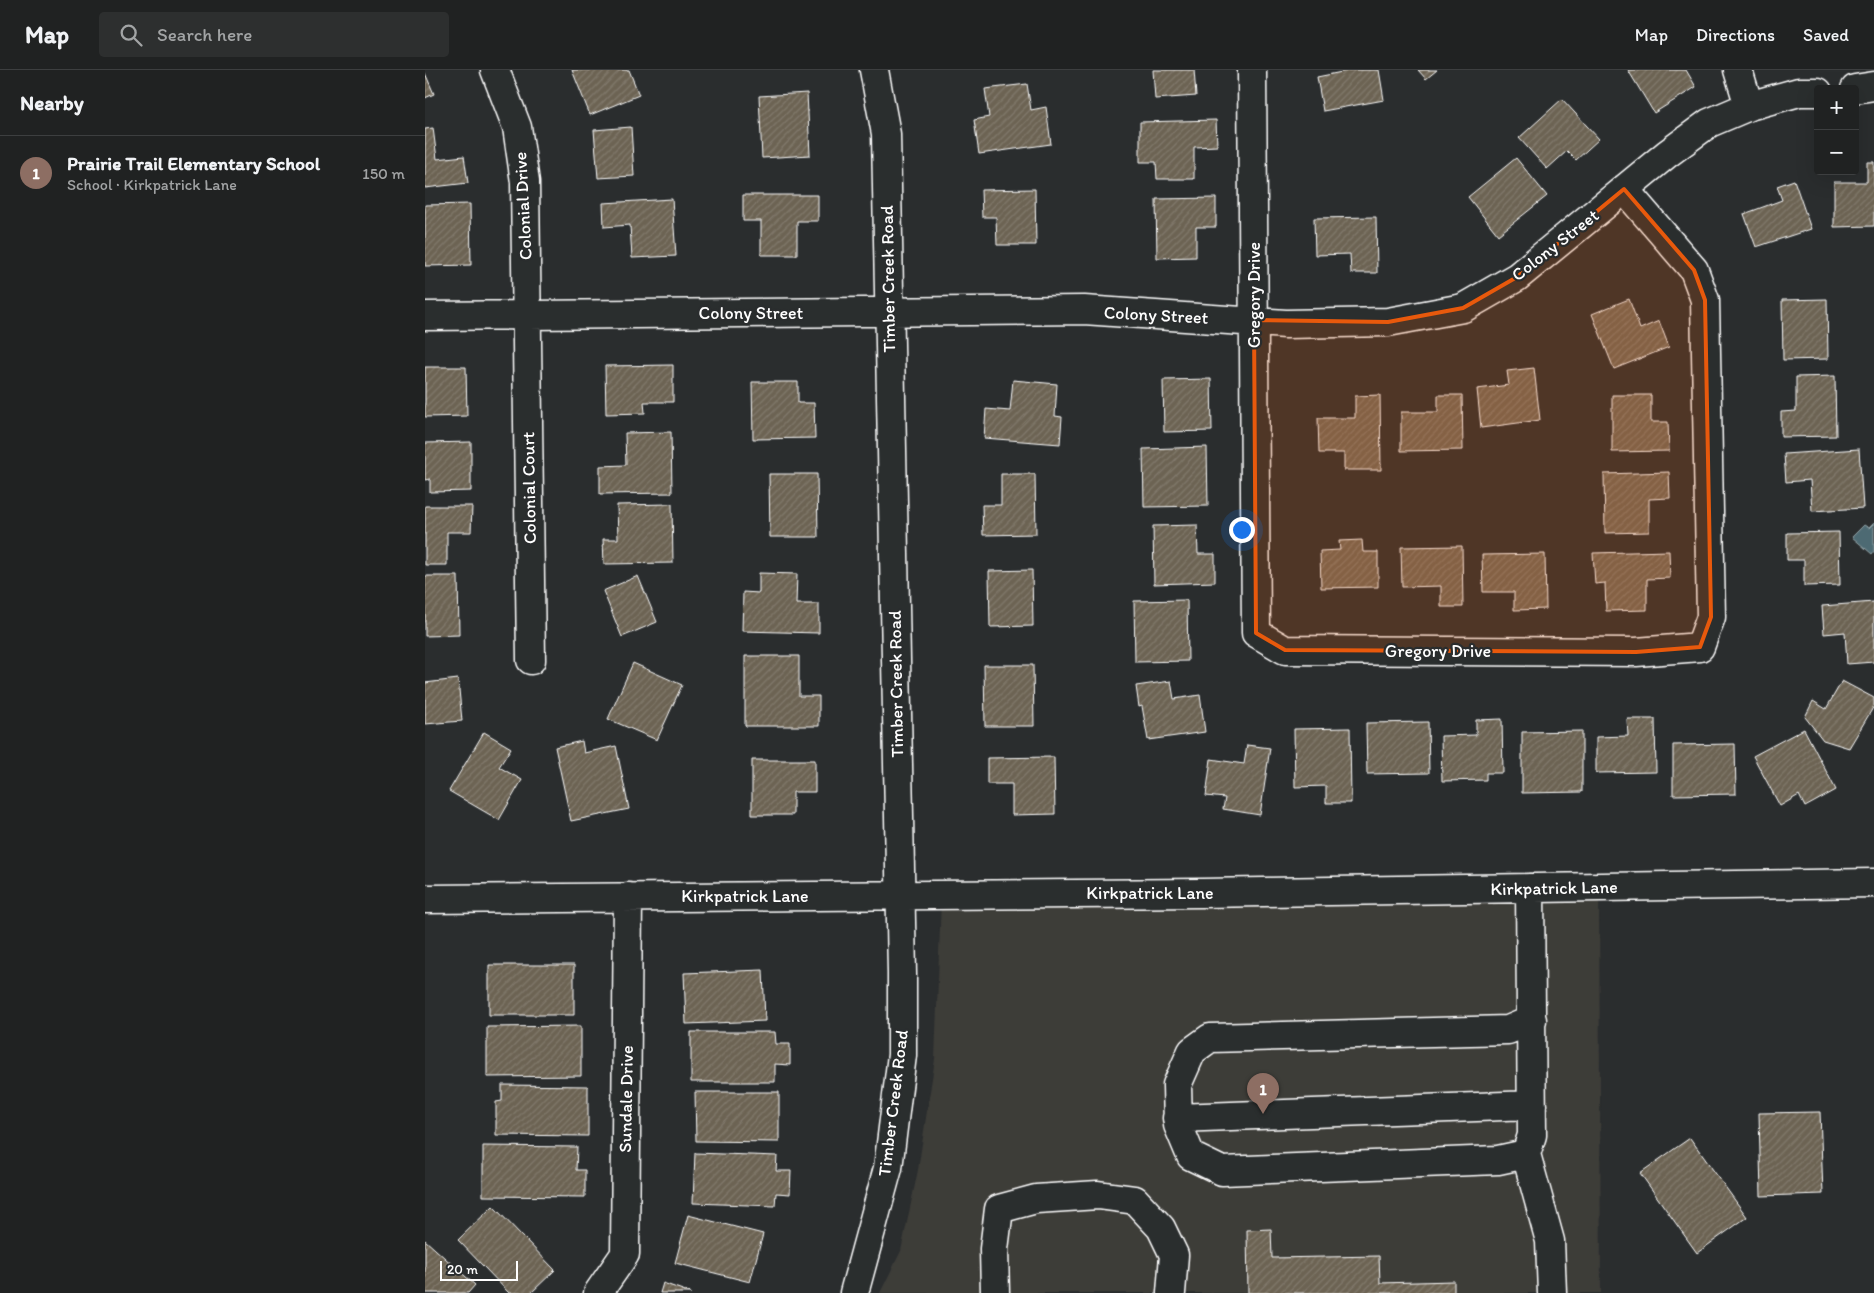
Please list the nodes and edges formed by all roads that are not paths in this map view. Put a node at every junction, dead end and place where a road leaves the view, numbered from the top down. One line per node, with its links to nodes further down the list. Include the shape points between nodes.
1 (495, 70): 12 (street, Colonial Drive, via 517,127 525,182)
2 (874, 70): 10 (street, Timber Creek Road, via 885,134)
3 (1252, 70): 13 (street, Gregory Drive)
4 (1738, 70): 8 (street)
5 (1874, 86): 6 (street)
6 (1859, 88)
7 (1814, 92): 8 (street, Colony Street, via 1799,92)
8 (1749, 106): 9 (street, Colony Street, via 1709,123)
9 (1624, 190): 13 (street, Colony Street, via 1517,277 1463,308 1388,322 1286,324); 13 (street, Gregory Drive, via 1694,270 1705,300 1711,617 1701,647 1635,652 1285,650 1256,633)
10 (889, 314): 12 (street, Colony Street); 13 (street, Colony Street, via 1084,310); 17 (street, Timber Creek Road)
11 (425, 316): 12 (street, Colony Street)
12 (527, 316): 14 (street, Colonial Court)
13 (1254, 320)
14 (531, 660)
15 (1874, 883): 16 (street, Kirkpatrick Lane)
16 (1530, 888): 17 (street, Kirkpatrick Lane); 20 (street)
17 (900, 895): 18 (street, Kirkpatrick Lane); 25 (street, Timber Creek Road, via 902,1055 888,1168)
18 (629, 897): 19 (street, Kirkpatrick Lane); 24 (street, Sundale Drive, via 625,1254)
19 (425, 899)
20 (1532, 1020): 21 (street); 22 (street, via 1508,1030 1210,1038 1192,1051 1177,1085)
21 (1532, 1105): 22 (street); 23 (street, via 1531,1134)
22 (1177, 1118): 23 (street, via 1191,1156 1222,1171 1498,1160)
23 (1526, 1154): 28 (street, via 1550,1241)
24 (598, 1293)
25 (854, 1293)
26 (995, 1293): 27 (street, via 993,1249 999,1209 1036,1199 1098,1195 1135,1200 1161,1228 1174,1255)
27 (1171, 1293)
28 (1552, 1293)

